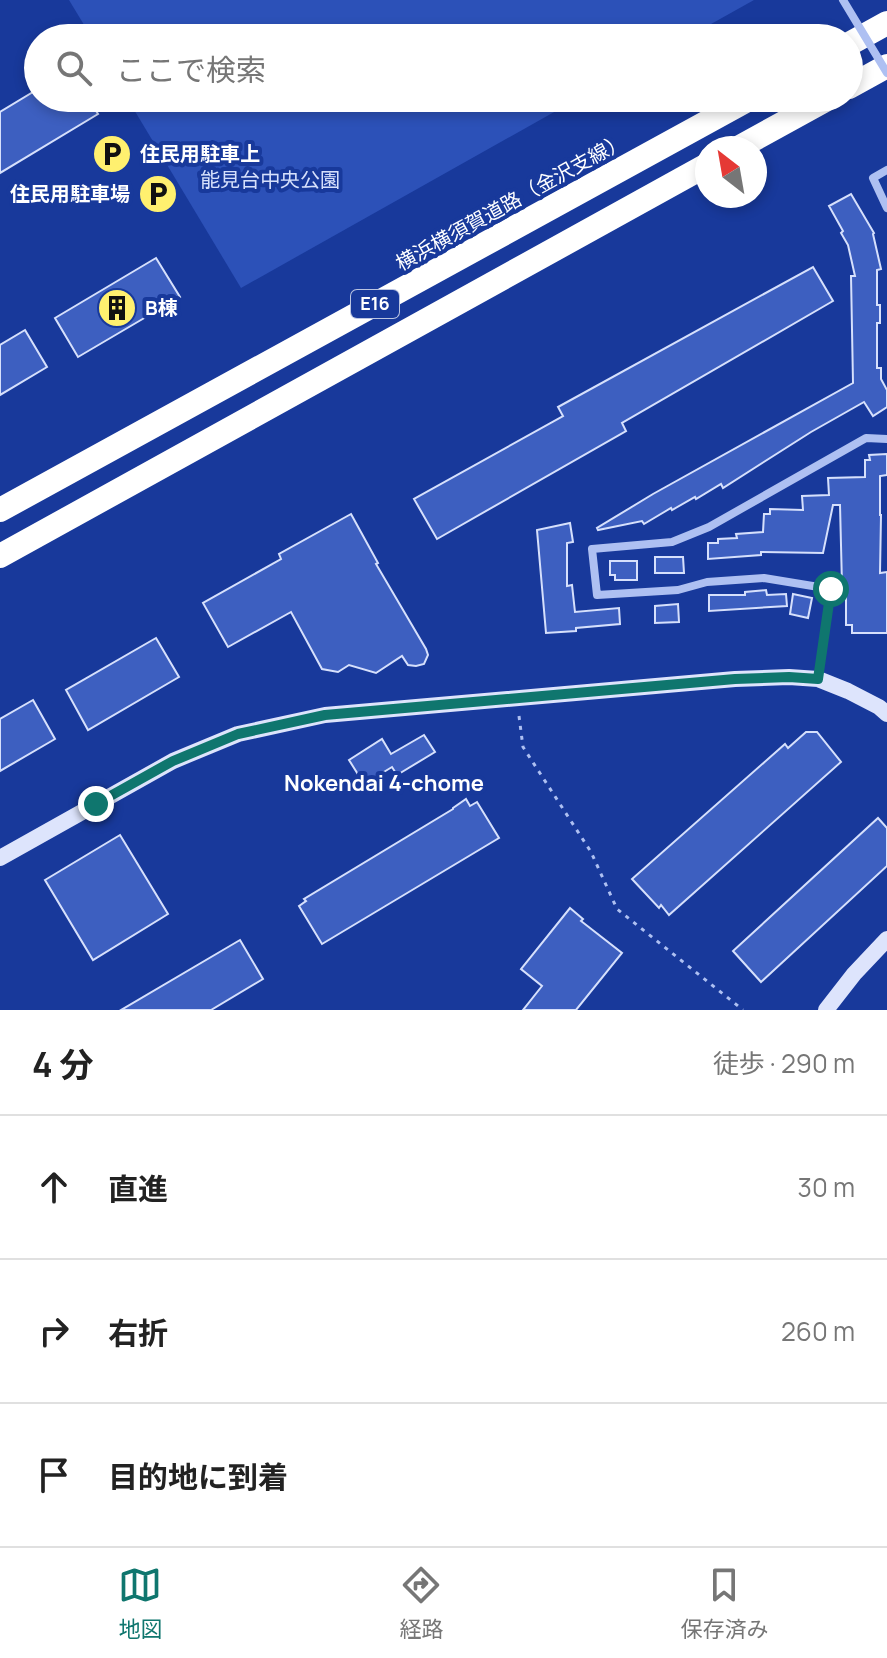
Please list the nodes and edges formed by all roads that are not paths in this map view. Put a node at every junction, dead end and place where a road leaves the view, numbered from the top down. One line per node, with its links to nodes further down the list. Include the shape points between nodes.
1 (843, 0): 3 (street, bridge)
2 (887, 23): 5 (highway)
3 (857, 24)
4 (863, 33): 7 (street, bridge)
5 (863, 36)
6 (887, 66): 8 (highway)
7 (887, 73)
8 (863, 79)
9 (725, 112): 16 (highway, 横浜横須賀道路（金沢支線） / E16)
10 (804, 112): 11 (highway)
11 (760, 136)
12 (887, 170): 14 (street, via 873,178)
13 (695, 172): 17 (highway, E16)
14 (887, 208)
15 (887, 439): 18 (street, via 866,438 709,527 672,542 592,549 597,595 764,578 831,589)
16 (0, 510)
17 (0, 556)
18 (818, 679): 19 (street); 20 (street, via 735,679 325,715 238,734 173,761)
19 (887, 714)
20 (0, 858)
21 (887, 939): 22 (street)
22 (826, 1010)

